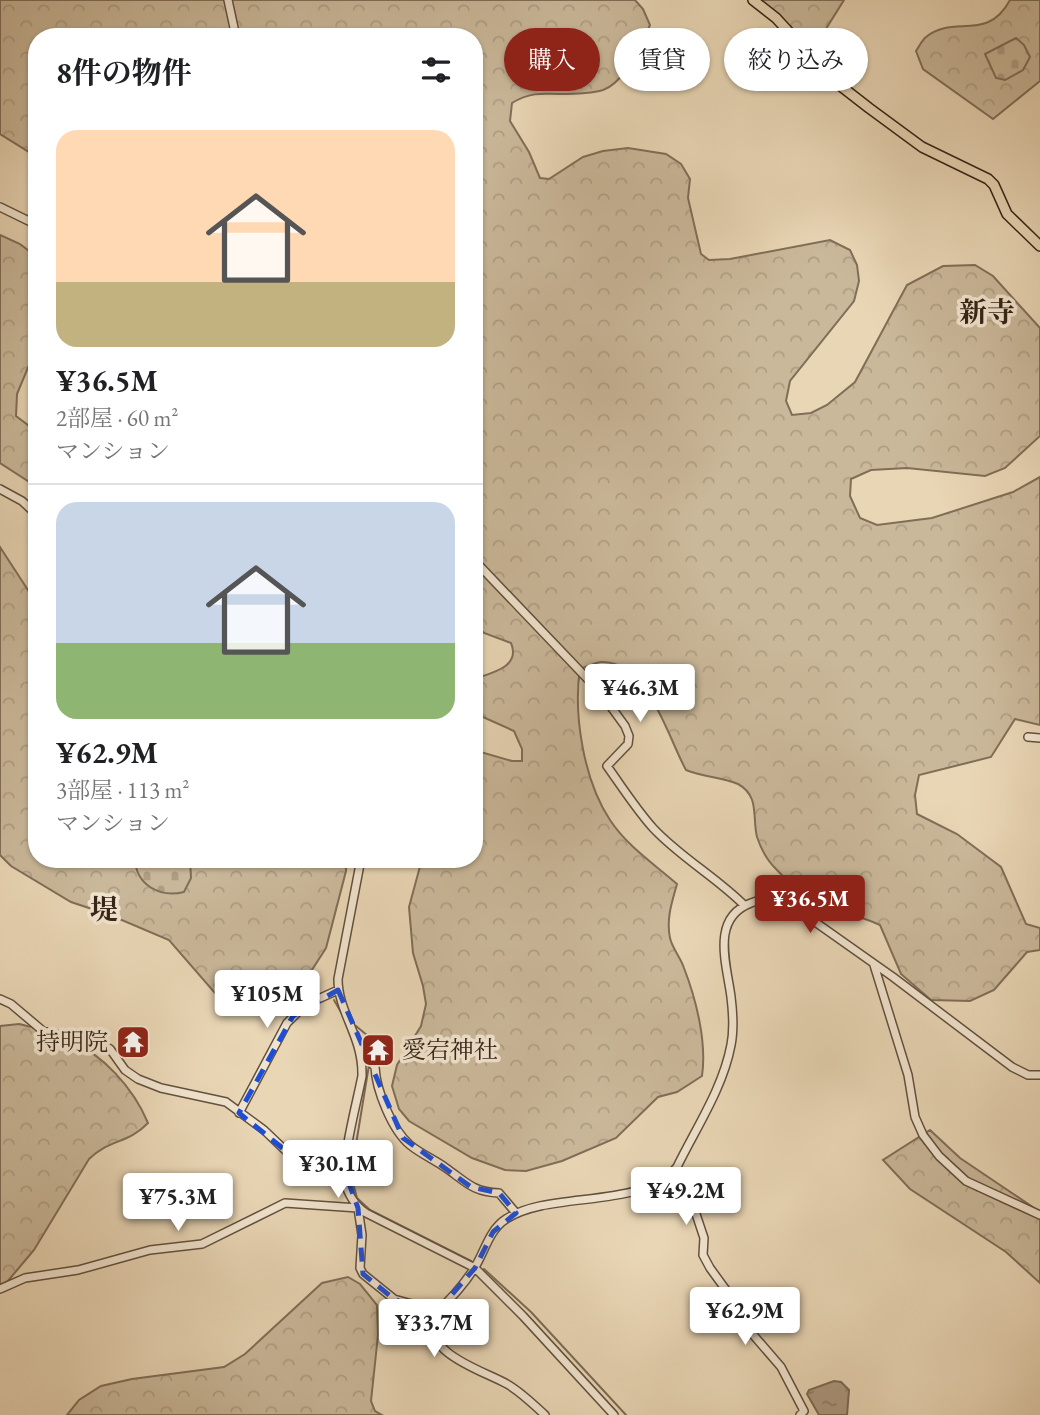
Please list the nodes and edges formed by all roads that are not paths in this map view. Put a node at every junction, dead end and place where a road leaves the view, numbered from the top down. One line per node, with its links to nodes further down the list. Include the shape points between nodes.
1 (228, 0): 3 (street)
2 (752, 0): 6 (main road, via 776,18 833,80 869,108 922,147 988,179 1007,214)
3 (234, 28)
4 (0, 207): 5 (street)
5 (28, 221)
6 (1040, 246)
7 (0, 489): 8 (street)
8 (28, 507)
9 (483, 569): 13 (street, via 601,693 625,726 628,744 607,766 652,827)
10 (1028, 737): 11 (street)
11 (1040, 737)
12 (359, 868): 15 (street)
13 (744, 905): 14 (street, via 773,898 792,905); 21 (street, via 723,937 732,1013 726,1068 677,1167)
14 (874, 964): 18 (street, via 1012,1068); 24 (street, via 923,1135 966,1181)
15 (338, 990): 17 (street); 19 (street, via 305,1005 287,1023)
16 (0, 999): 19 (street, via 43,1031 110,1049 138,1079 220,1100)
17 (361, 1052): 20 (street, via 362,1076); 23 (street, via 370,1062 380,1096 409,1144 471,1187 499,1193)
18 (1040, 1075)
19 (239, 1112): 20 (street, via 286,1152)
20 (345, 1167): 22 (street, via 347,1188)
21 (652, 1186): 23 (street); 30 (street, via 695,1214 706,1261 737,1316 781,1367 804,1411)
22 (358, 1208): 25 (street); 26 (street, via 285,1203 202,1244 150,1250 25,1278); 27 (street, via 363,1274 394,1299 419,1306)
23 (516, 1213): 25 (street, via 493,1232)
24 (1040, 1215)
25 (474, 1268): 27 (street); 29 (street)
26 (0, 1289)
27 (433, 1316): 28 (street, via 434,1336 444,1349 509,1385)
28 (545, 1415)
29 (614, 1415)
30 (800, 1415)

